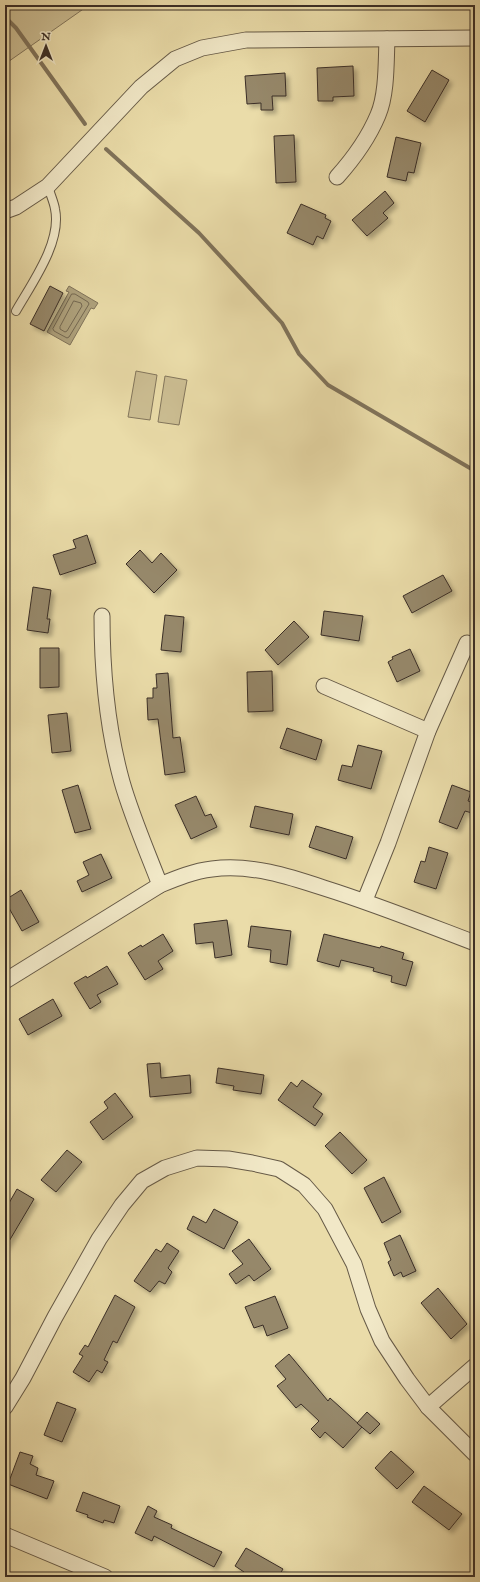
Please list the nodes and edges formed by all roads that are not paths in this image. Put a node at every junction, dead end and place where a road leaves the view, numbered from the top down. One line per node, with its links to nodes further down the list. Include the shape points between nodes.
1 (475, 38): 2 (street)
2 (387, 39): 3 (street, via 385,83 379,114 357,154); 4 (street, via 246,40 202,48 175,59 141,87)
3 (338, 177)
4 (48, 186): 5 (street, via 16,207); 6 (lane, via 55,209 54,238)
5 (5, 211)
6 (16, 311)
7 (102, 616): 11 (street, via 102,654 110,733 122,782)
8 (467, 643): 10 (street)
9 (324, 686): 10 (street)
10 (428, 731): 12 (street)
11 (160, 885): 12 (street, via 185,875 212,869 236,868 284,875); 14 (street)
12 (365, 900): 13 (street)
13 (475, 943)
14 (7, 976)
15 (475, 1366): 17 (street)
16 (5, 1407): 17 (street, via 99,1239 122,1205 142,1181 165,1168 197,1158 252,1163 279,1170 304,1185 325,1209 354,1264 382,1341)
17 (428, 1407): 18 (street)
18 (475, 1454)
19 (5, 1535): 20 (street)
20 (105, 1577)

